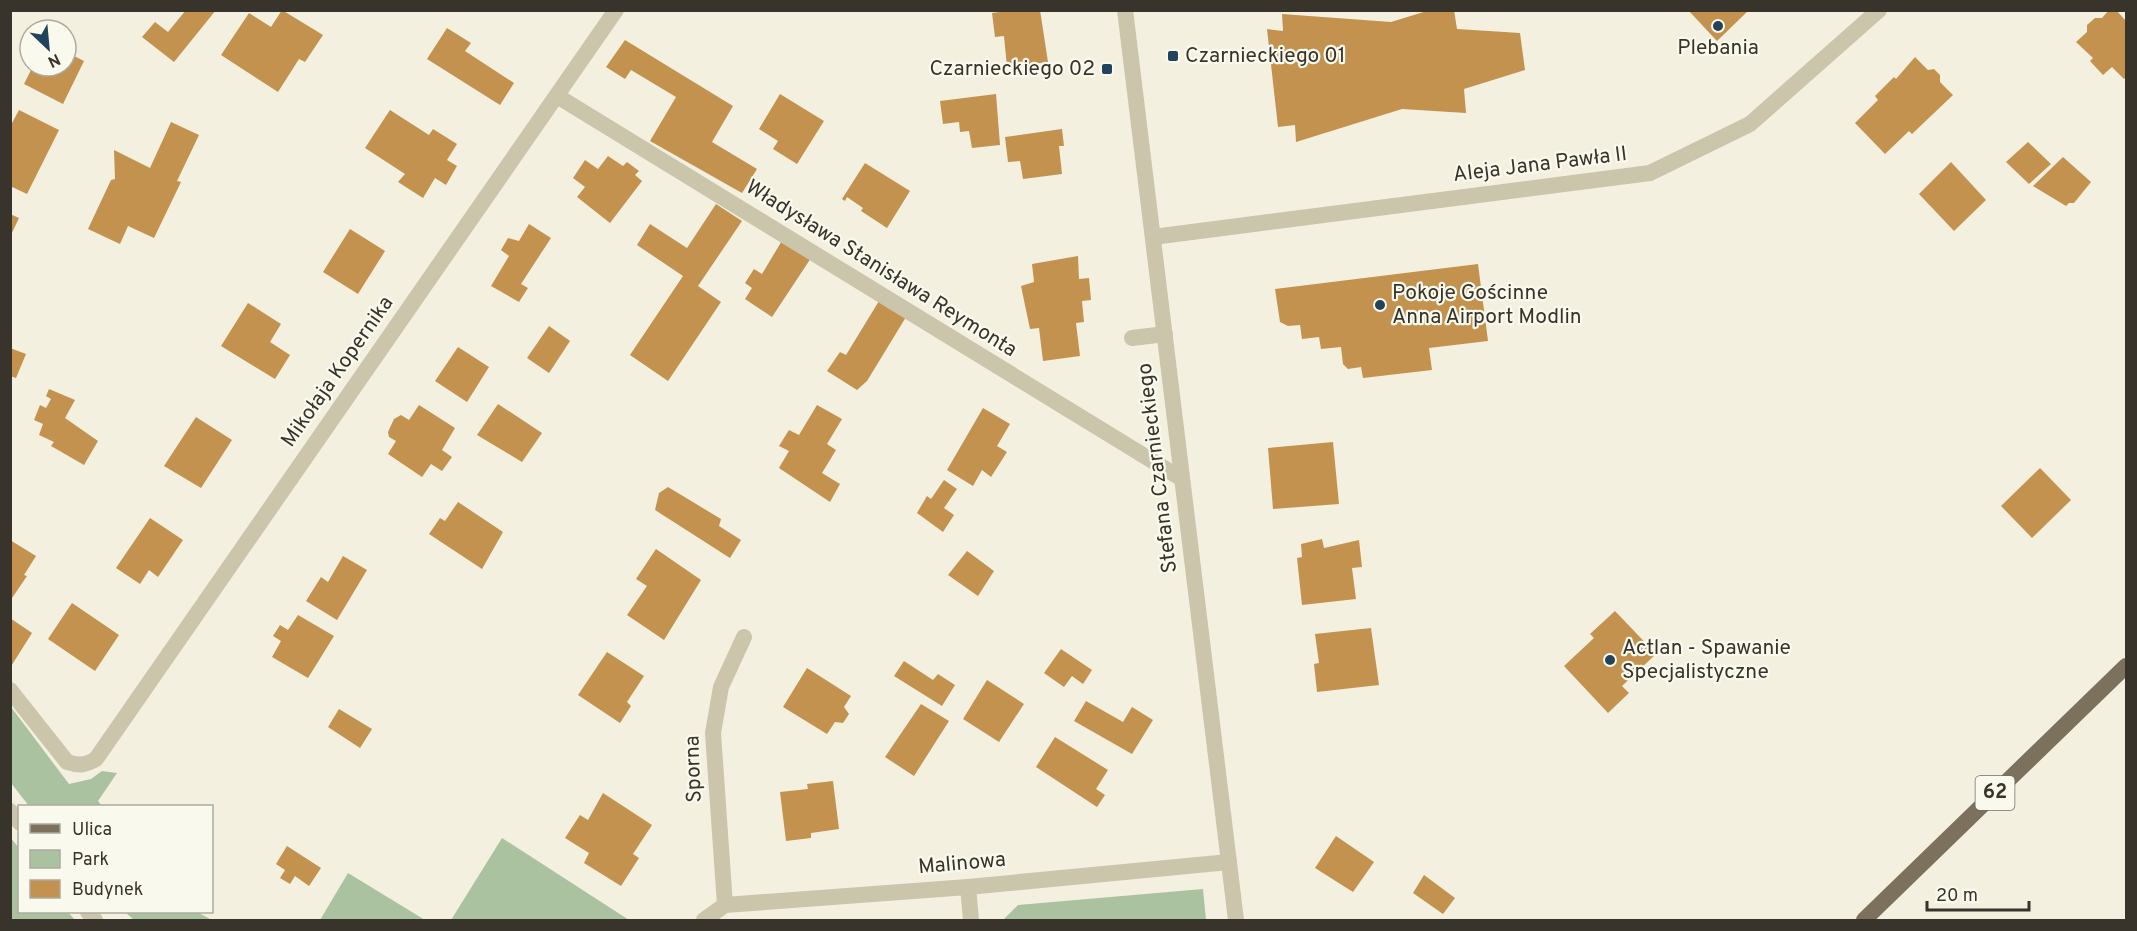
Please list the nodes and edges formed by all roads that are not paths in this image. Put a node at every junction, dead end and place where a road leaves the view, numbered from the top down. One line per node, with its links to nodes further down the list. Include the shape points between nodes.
1 (616, 10): 4 (street, Mikołaja Kopernika)
2 (1125, 10): 5 (street, Stefana Czarnieckiego)
3 (1880, 10): 5 (street, Aleja Jana Pawła II, via 1750,124 1650,173)
4 (557, 96): 8 (street, Władysława Stanisława Reymonta); 11 (street, Mikołaja Kopernika, via 96,759 77,766 67,762)
5 (1153, 237): 6 (street, Stefana Czarnieckiego)
6 (1165, 334): 7 (street); 8 (street, Stefana Czarnieckiego)
7 (1132, 339)
8 (1182, 479): 12 (street, Stefana Czarnieckiego)
9 (744, 637): 14 (street, Sporna, via 721,687 713,734)
10 (2127, 666): 18 (main road, 62)
11 (10, 690)
12 (1229, 862): 13 (street, Malinowa); 17 (street, Stefana Czarnieckiego)
13 (968, 887): 14 (street, Malinowa); 16 (street)
14 (725, 905): 15 (street)
15 (704, 921)
16 (971, 921)
17 (1236, 921)
18 (1864, 921)

